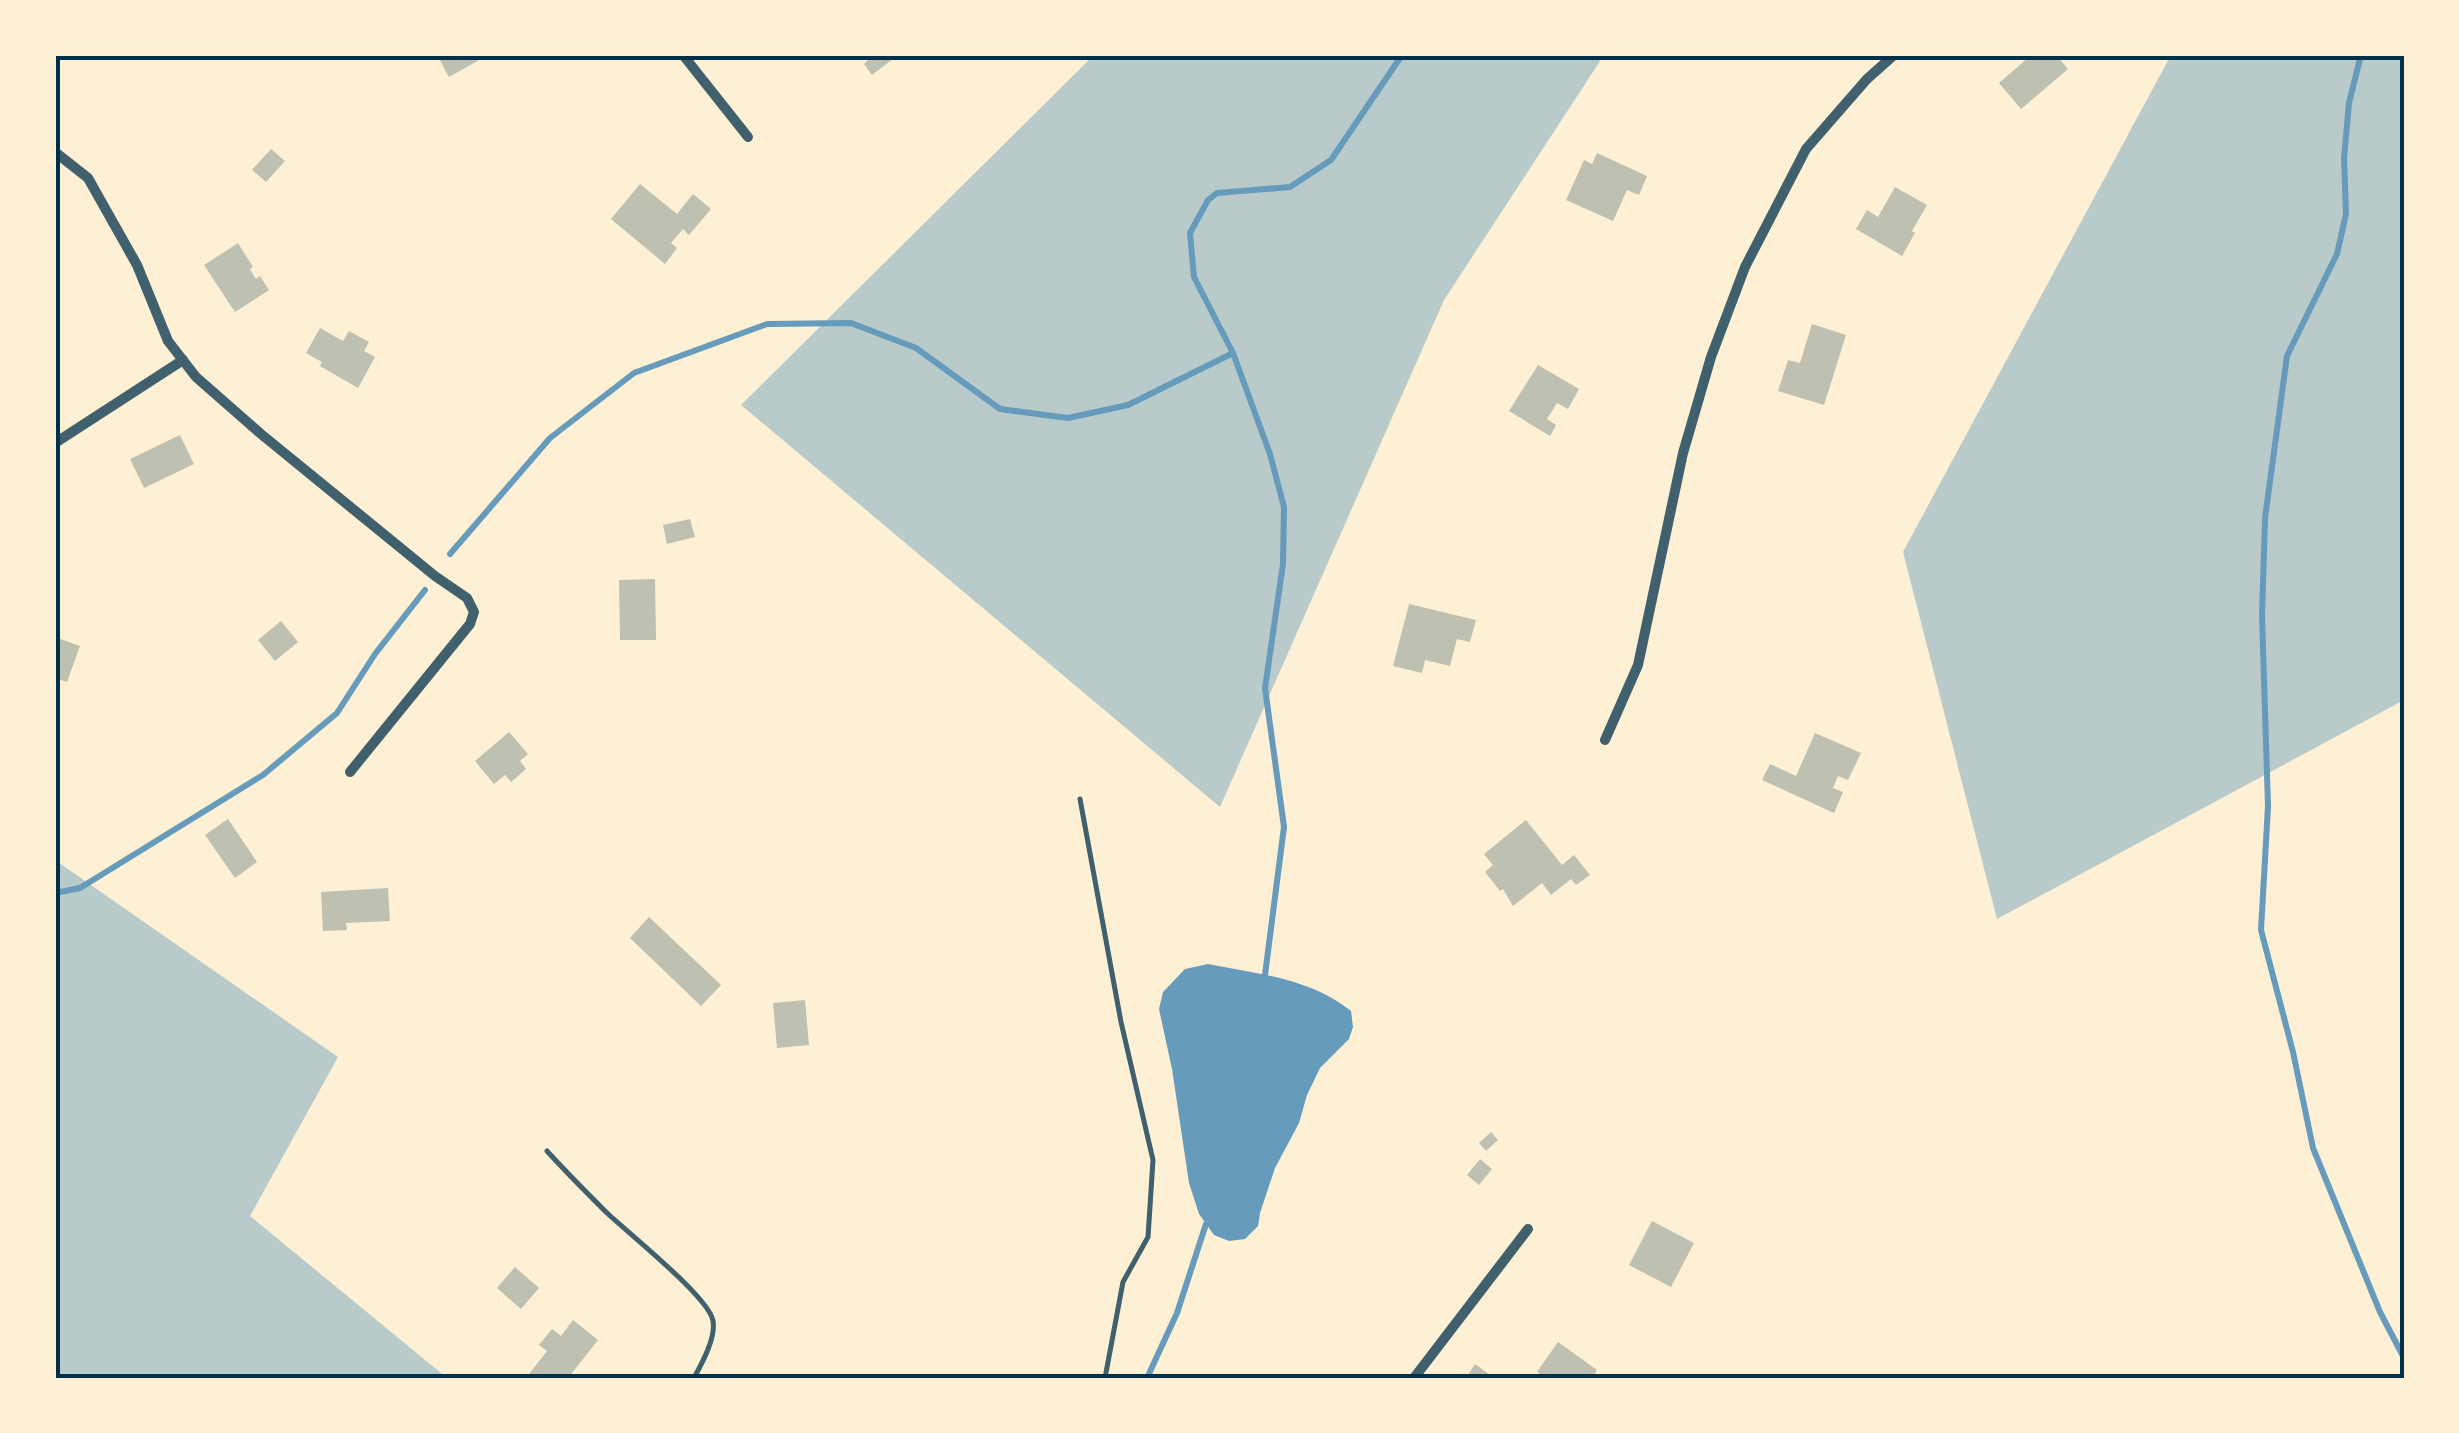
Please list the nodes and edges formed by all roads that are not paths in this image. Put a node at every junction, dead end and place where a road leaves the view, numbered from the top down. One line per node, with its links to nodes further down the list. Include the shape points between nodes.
1 (683, 55): 3 (street)
2 (1894, 55): 7 (street, via 1806,149 1745,267 1683,454 1638,665)
3 (748, 136)
4 (55, 152): 5 (street, via 88,178)
5 (183, 360): 6 (street); 8 (street, via 261,434 467,598 474,612)
6 (56, 443)
7 (1605, 740)
8 (350, 772)
9 (1080, 799): 13 (lane, via 1153,1160 1148,1237 1123,1282)
10 (547, 1152): 12 (lane, via 710,1309 714,1324)
11 (1528, 1229): 14 (street)
12 (694, 1378)
13 (1105, 1378)
14 (1414, 1378)

